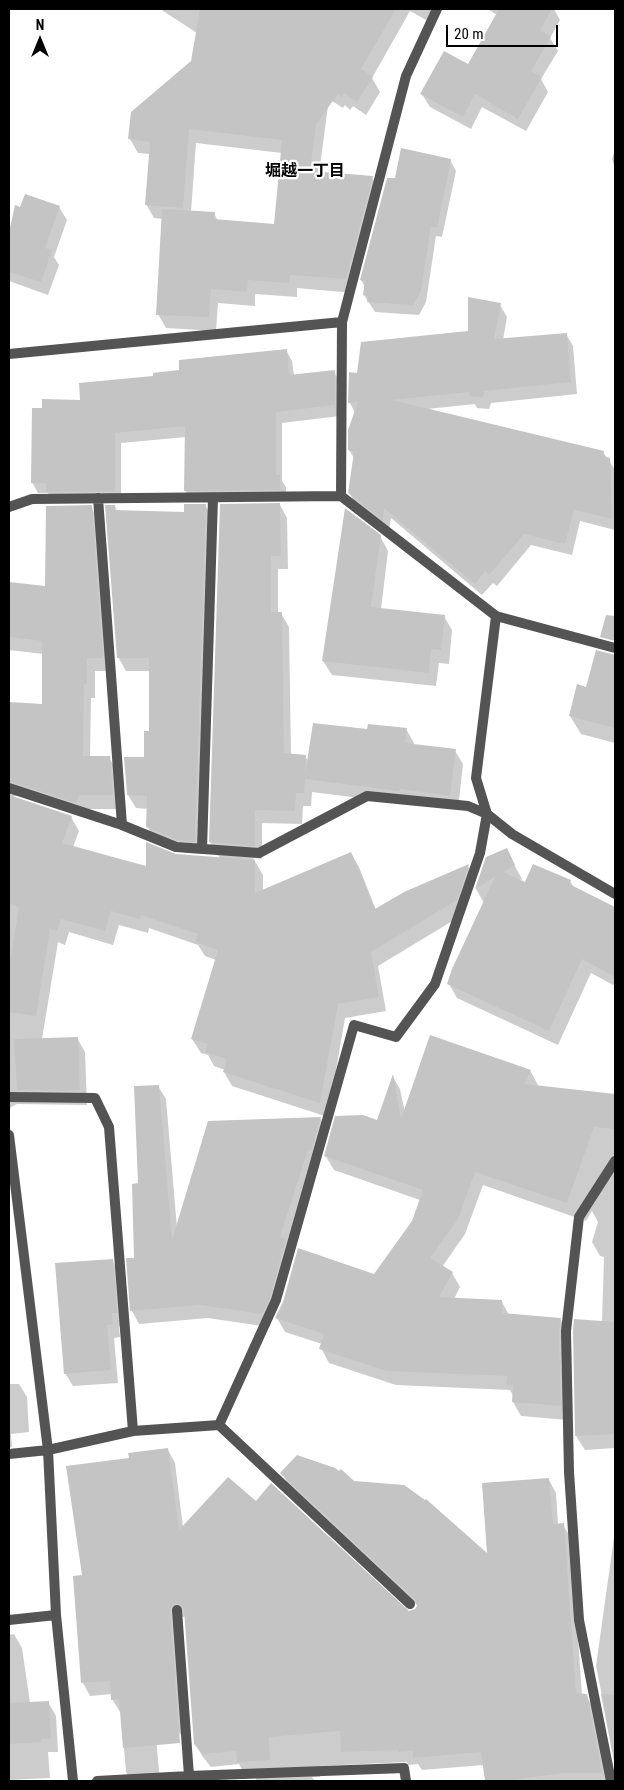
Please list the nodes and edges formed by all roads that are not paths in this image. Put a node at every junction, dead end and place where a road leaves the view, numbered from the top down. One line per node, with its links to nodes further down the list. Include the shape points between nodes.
1 (436, 9): 2 (street, via 406,76)
2 (342, 322): 3 (street); 4 (street)
3 (9, 354)
4 (341, 496): 6 (street); 8 (street)
5 (98, 498): 6 (street); 7 (street, via 32,499); 12 (street)
6 (213, 498): 13 (street)
7 (9, 507)
8 (496, 616): 9 (street); 11 (street, via 476,778)
9 (615, 648)
10 (9, 788): 12 (street)
11 (487, 814): 13 (street, via 468,806 367,796 259,852); 14 (street, via 512,834); 18 (street, via 480,852 436,984 396,1037 354,1025 276,1300)
12 (122, 825): 13 (street, via 176,847)
13 (202, 849)
14 (615, 894)
15 (9, 1097): 19 (street, via 95,1098 109,1127)
16 (9, 1135): 20 (street)
17 (615, 1161): 30 (street, via 580,1217 566,1331 569,1472 580,1620)
18 (219, 1425): 19 (street); 22 (street)
19 (134, 1431): 20 (street)
20 (48, 1450): 21 (street); 24 (street)
21 (9, 1454)
22 (410, 1604)
23 (177, 1610): 26 (street)
24 (56, 1615): 25 (street); 27 (street)
25 (9, 1620)
26 (189, 1776): 28 (street); 29 (street, via 404,1768)
27 (73, 1781)
28 (97, 1781)
29 (406, 1781)
30 (611, 1781)

